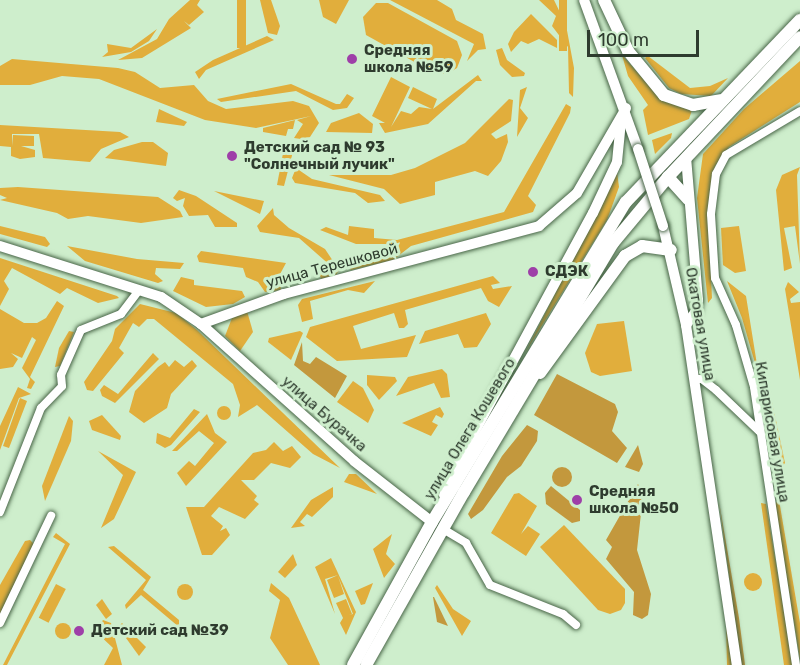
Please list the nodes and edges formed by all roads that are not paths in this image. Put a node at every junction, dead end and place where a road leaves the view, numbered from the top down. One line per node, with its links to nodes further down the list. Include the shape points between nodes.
1 (584, 0): 7 (main road, Окатовая улица)
2 (607, 3): 6 (highway, via 628,51 664,95 693,105)
3 (800, 20): 6 (highway, улица Олега Кошевого)
4 (800, 36): 5 (highway, улица Олега Кошевого)
5 (795, 47): 10 (highway, улица Олега Кошевого)
6 (721, 100): 23 (highway, улица Олега Кошевого, via 619,213)
7 (626, 108): 9 (main road, улица Терешковой); 14 (main road, Окатовая улица, bridge)
8 (800, 111): 22 (street, Кипарисовая улица, via 759,139 749,139 730,152 718,167 713,187 713,264 747,359)
9 (621, 121): 18 (main road, улица Терешковой, via 577,193 547,222 530,230 276,296); 23 (main road, via 619,153 602,193 462,454)
10 (686, 158): 11 (highway, улица Олега Кошевого); 12 (main road)
11 (668, 177): 12 (highway); 20 (highway, улица Олега Кошевого, via 632,218)
12 (688, 199): 15 (main road)
13 (0, 246): 17 (main road)
14 (670, 250): 16 (main road, Окатовая улица); 20 (highway, via 642,246 625,256 546,367)
15 (696, 268): 16 (main road, via 690,283); 19 (main road, via 696,311)
16 (678, 280): 19 (main road, Окатовая улица)
17 (139, 290): 18 (main road, via 161,297); 24 (street, via 121,314 81,330 61,375 63,386 41,408)
18 (201, 324): 26 (main road, улица Бурачка, via 362,467)
19 (686, 325): 21 (main road, Окатовая улица)
20 (532, 377): 26 (highway, улица Олега Кошевого)
21 (695, 379): 22 (street, via 702,379 716,390); 31 (main road, Окатовая улица)
22 (760, 432): 32 (street, Кипарисовая улица)
23 (442, 505): 26 (highway, улица Олега Кошевого)
24 (0, 512)
25 (51, 516): 27 (street)
26 (437, 526): 28 (street, via 466,543 490,585 563,614); 29 (highway, улица Олега Кошевого); 30 (highway, улица Олега Кошевого)
27 (0, 623)
28 (576, 625)
29 (353, 665)
30 (366, 665)
31 (736, 665)
32 (796, 665)

